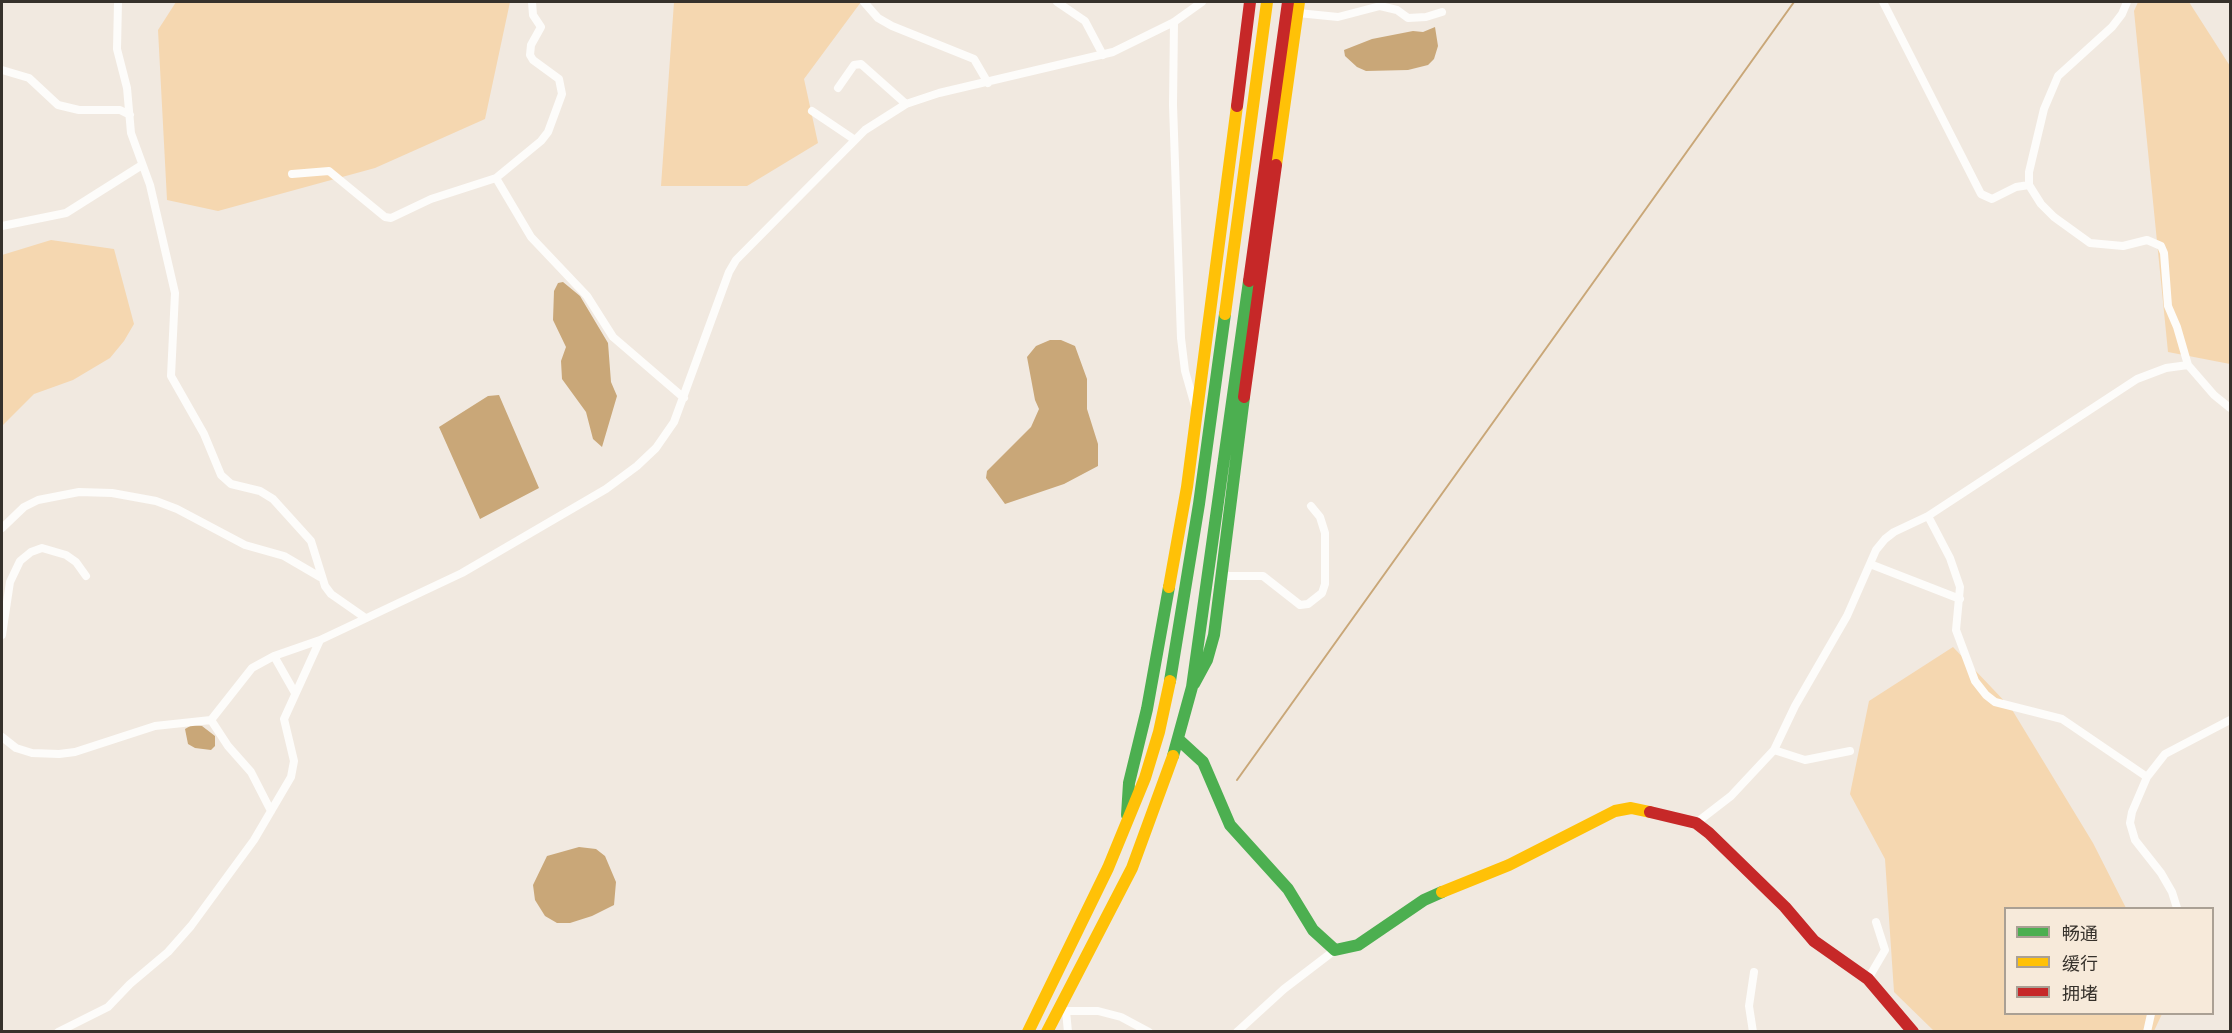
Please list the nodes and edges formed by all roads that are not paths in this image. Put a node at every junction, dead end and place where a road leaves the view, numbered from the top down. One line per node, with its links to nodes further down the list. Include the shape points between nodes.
1 (118, 2): 20 (street, via 117,49)
2 (532, 2): 24 (street, via 533,15 541,27 530,55 559,79 562,94 541,141)
3 (864, 2): 16 (street, via 878,18 892,26 974,59)
4 (1057, 2): 14 (street, via 1085,21)
5 (1202, 2): 13 (street)
6 (1250, 2): 30 (main road)
7 (1267, 2): 53 (main road, via 1199,504 1169,685 1144,778)
8 (1288, 2): 43 (main road)
9 (1883, 2): 25 (street, via 1981,194 1992,199)
10 (2127, 2): 25 (street, via 2112,27 2058,76 2044,109)
11 (1298, 7): 12 (street, via 1338,16 1380,6 1397,10 1408,18); 36 (main road)
12 (1442, 12)
13 (1174, 22): 14 (street); 30 (street, via 1181,338)
14 (1103, 55): 16 (street)
15 (2, 70): 20 (street, via 29,78 53,101 67,108 120,110)
16 (988, 83): 18 (street)
17 (838, 88): 18 (street, via 854,65 861,64)
18 (906, 104): 21 (street)
19 (812, 111): 21 (street)
20 (130, 115): 22 (street, via 133,141)
21 (855, 140): 28 (street, via 736,260)
22 (142, 165): 26 (street, via 66,213); 37 (street, via 175,293 169,369 173,383 204,434 221,475 231,484 260,491 273,499 311,541)
23 (292, 174): 24 (street, via 329,171 391,218 431,199)
24 (496, 178): 28 (street, via 531,237 587,296 614,337)
25 (2029, 184): 27 (street, via 2054,217 2090,243 2123,246 2147,240 2161,246 2168,306)
26 (2, 226)
27 (2188, 365): 29 (street); 32 (street, via 2137,379)
28 (684, 398): 39 (street, via 674,422 656,448 606,489 462,573)
29 (2230, 408)
30 (1196, 410): 53 (main road, via 1187,487 1158,652 1129,783)
31 (1311, 506): 36 (street, via 1325,533 1325,584 1322,593 1308,604 1300,605 1263,576)
32 (1928, 516): 34 (street, via 1894,532 1876,550); 38 (street, via 1950,558)
33 (2, 528): 37 (street, via 24,507 38,500 79,492 112,493 177,509 245,545 284,556)
34 (1870, 564): 38 (street); 49 (street, via 1847,616)
35 (86, 576): 40 (street, via 66,555 42,548 31,552 20,561 10,582)
36 (1221, 576): 43 (main road, via 1211,648)
37 (320, 577): 39 (street, via 332,594)
38 (1960, 599): 51 (street, via 1956,630 1975,681 1986,695 1995,702 2062,719)
39 (364, 617): 41 (street)
40 (2, 635)
41 (320, 640): 42 (street); 44 (street)
42 (274, 657): 44 (street); 45 (street, via 252,668)
43 (1192, 687): 48 (main road)
44 (295, 693): 52 (street, via 284,718 293,770)
45 (211, 720): 47 (street, via 155,726 59,754 32,753 16,748); 52 (street, via 251,772)
46 (2230, 720): 51 (street, via 2165,754)
47 (2, 737)
48 (1179, 740): 57 (main road, via 1203,762 1230,825 1288,889 1313,930); 60 (main road, via 1132,868)
49 (1774, 750): 50 (street, via 1805,760); 54 (street, via 1731,796)
50 (1850, 751)
51 (2147, 777): 55 (street, via 2132,812 2131,830 2172,892)
52 (271, 811): 62 (street, via 254,840 168,952 108,1007)
53 (1127, 822): 63 (main road)
54 (1696, 823): 57 (main road, via 1631,808 1615,811 1509,865 1424,900 1358,945); 59 (main road, via 1785,907 1814,941)
55 (2176, 907)
56 (1876, 922): 59 (street, via 1885,950)
57 (1335, 950): 67 (street)
58 (1754, 972): 68 (street, via 1749,1006)
59 (1868, 980): 69 (main road)
60 (1062, 1011): 64 (main road); 65 (street); 66 (street, via 1098,1011 1121,1017)
61 (2151, 1015): 70 (street)
62 (58, 1032)
63 (1028, 1032)
64 (1047, 1032)
65 (1068, 1032)
66 (1149, 1032)
67 (1237, 1032)
68 (1753, 1032)
69 (1913, 1032)
70 (2147, 1032)

